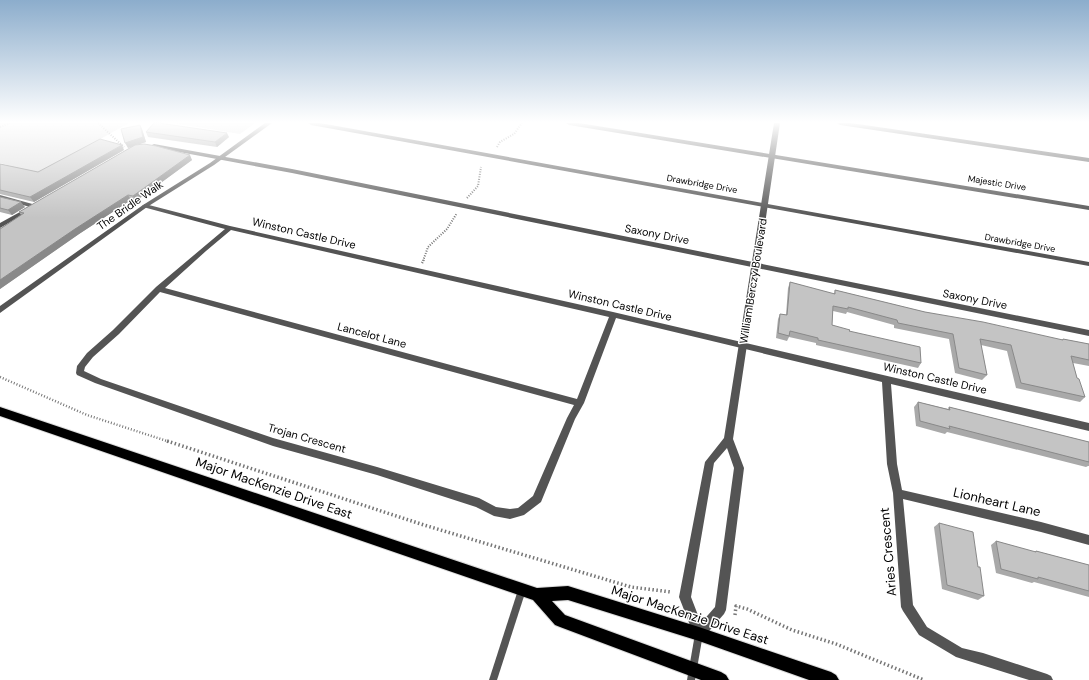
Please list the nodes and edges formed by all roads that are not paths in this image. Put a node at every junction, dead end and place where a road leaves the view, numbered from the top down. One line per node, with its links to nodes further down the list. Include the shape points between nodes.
1 (202, 155): 7 (street, Saxony Drive)
2 (225, 155): 7 (street, The Bridle Walk)
3 (487, 155): 11 (street, Drawbridge Drive)
4 (763, 155): 6 (street, Majestic Drive)
5 (1054, 155): 8 (street)
6 (771, 156): 11 (street, William Berczy Boulevard); 14 (street, Majestic Drive)
7 (221, 158): 13 (street, The Bridle Walk); 18 (street, Saxony Drive)
8 (1089, 160)
9 (0, 198): 12 (street)
10 (41, 202): 12 (street)
11 (765, 205): 17 (street, Drawbridge Drive); 18 (street, William Berczy Boulevard)
12 (34, 206): 15 (street)
13 (145, 206): 16 (street, Winston Castle Drive); 20 (street, The Bridle Walk)
14 (1089, 208)
15 (0, 226)
16 (230, 228): 19 (street, Trojan Crescent); 21 (street, Winston Castle Drive)
17 (1089, 264)
18 (756, 266): 22 (street, Saxony Drive); 23 (street, William Berczy Boulevard)
19 (159, 290): 25 (street, Lancelot Lane); 25 (street, Trojan Crescent, via 90,355 81,366 80,373 273,442 377,471 479,503 494,511 510,514 520,512 537,499)
20 (2, 310)
21 (613, 315): 23 (street, Winston Castle Drive); 25 (street, Trojan Crescent)
22 (1089, 333)
23 (742, 346): 24 (street, Winston Castle Drive); 28 (street, William Berczy Boulevard)
24 (886, 379): 27 (street, Winston Castle Drive); 29 (street, Aries Crescent, via 892,464)
25 (580, 402)
26 (0, 411): 31 (main road, Major MacKenzie Drive East)
27 (1089, 427)
28 (728, 439): 33 (street, William Berczy Boulevard, via 738,468 720,610); 33 (street, William Berczy Boulevard, via 710,462 685,597)
29 (898, 493): 30 (street, Lionheart Lane); 38 (street, Aries Crescent, via 907,607 923,631 960,653)
30 (1089, 540)
31 (522, 590): 32 (main road, Major MacKenzie Drive East); 35 (lane)
32 (537, 595): 33 (main road, Major MacKenzie Drive East, via 568,593); 34 (main road, Major MacKenzie Drive East, via 560,620)
33 (699, 634): 34 (lane); 37 (main road, Major MacKenzie Drive East)
34 (692, 675): 36 (main road, Major MacKenzie Drive East)
35 (493, 680)
36 (721, 680)
37 (831, 680)
38 (1047, 680)

